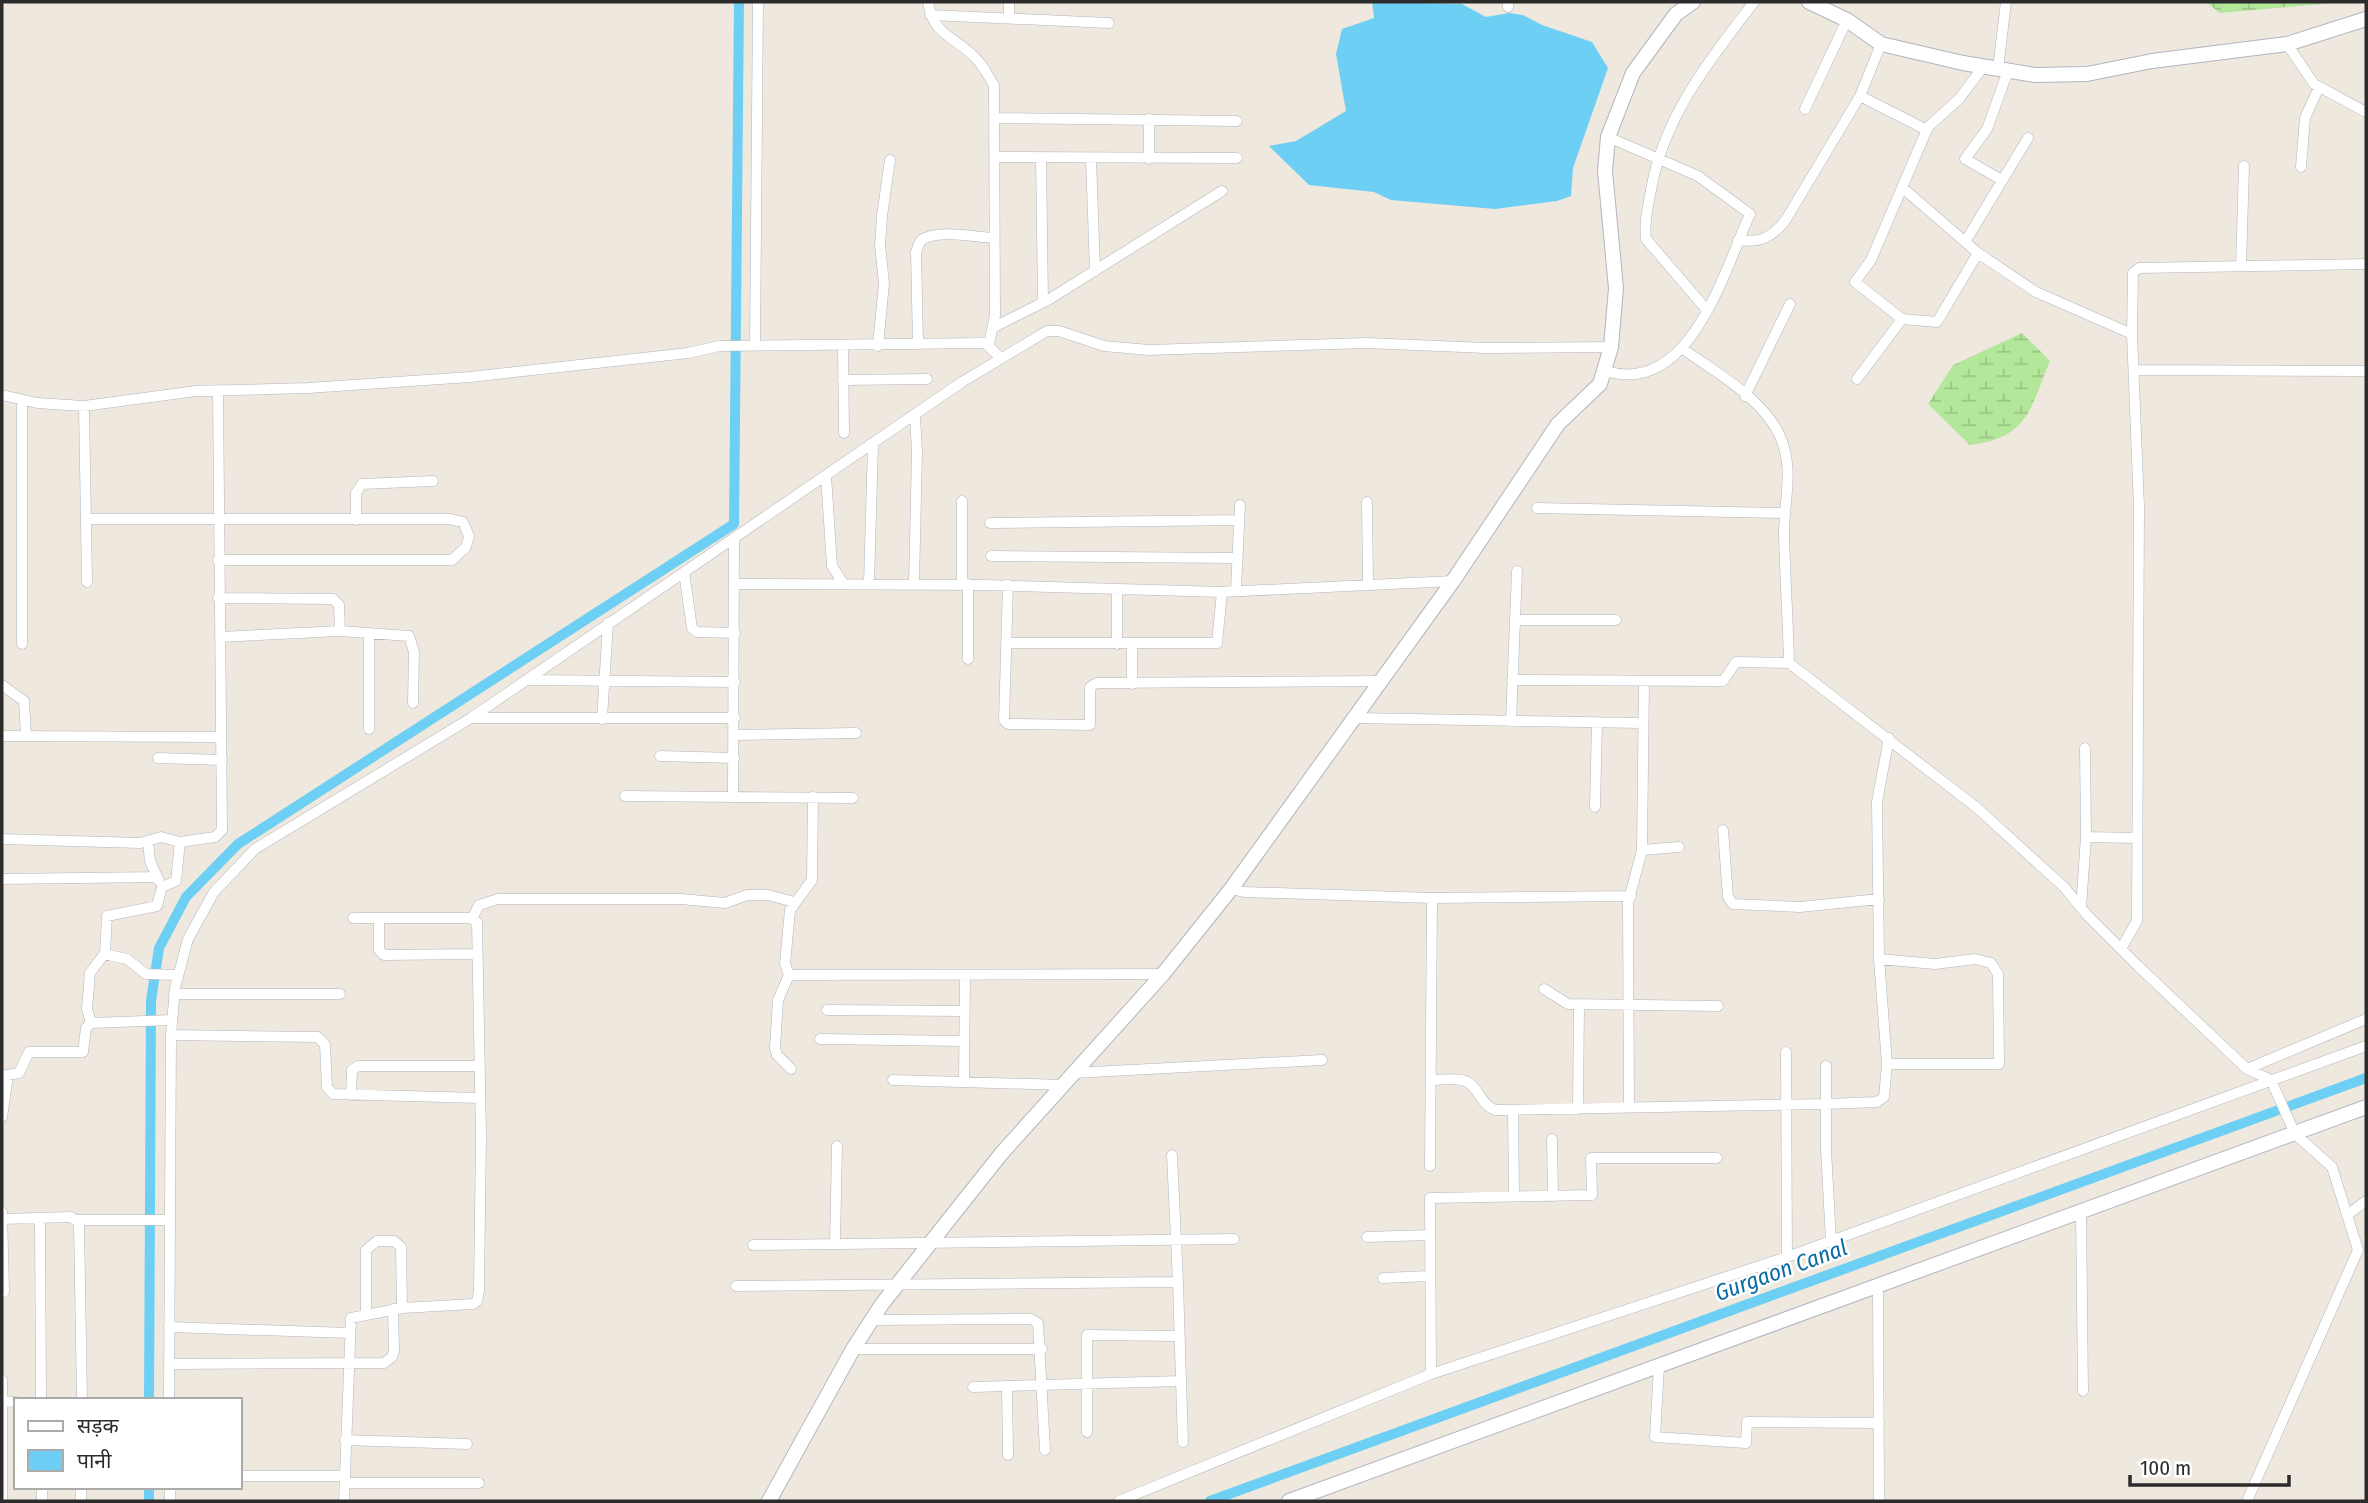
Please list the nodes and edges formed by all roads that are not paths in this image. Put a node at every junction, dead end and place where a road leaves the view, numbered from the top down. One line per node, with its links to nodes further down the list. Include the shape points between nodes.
1 (758, 2): 52 (street)
2 (928, 2): 8 (street)
3 (1009, 2): 9 (street)
4 (1693, 2): 24 (street, via 1676,13 1633,73)
5 (1754, 2): 30 (street, via 1692,83)
6 (1809, 2): 11 (street)
7 (2006, 2): 15 (street)
8 (930, 15): 9 (street); 20 (street, via 937,28 979,61 994,85)
9 (1009, 18): 12 (street)
10 (2366, 19): 14 (street)
11 (1847, 20): 13 (street); 18 (street)
12 (1109, 23)
13 (1881, 44): 15 (street); 17 (street)
14 (2287, 44): 15 (street, via 2087,74 2035,75); 16 (street)
15 (1996, 69): 23 (street); 35 (street, via 1987,129 1965,159)
16 (2319, 87): 19 (street); 34 (street, via 2305,118)
17 (1860, 96): 23 (street); 39 (street, via 1774,235 1755,242)
18 (1805, 109)
19 (2366, 112)
20 (996, 118): 21 (street); 26 (street)
21 (1149, 119): 22 (street); 31 (street)
22 (1237, 121)
23 (1927, 130): 36 (street)
24 (1608, 137): 30 (street); 55 (street, via 1605,171 1616,288)
25 (2028, 138): 35 (street)
26 (995, 157): 27 (street); 38 (street)
27 (1041, 157): 28 (street); 45 (street)
28 (1091, 158): 31 (street); 44 (street)
29 (1237, 158): 31 (street)
30 (1657, 158): 39 (street, via 1698,176 1750,214); 47 (street, via 1644,226 1646,239)
31 (1149, 159)
32 (890, 160): 54 (street, via 880,246 884,283)
33 (2244, 166): 43 (street)
34 (2301, 167)
35 (2000, 178): 40 (street)
36 (1904, 190): 40 (street); 48 (street, via 1871,260 1855,282)
37 (1222, 191): 44 (street)
38 (994, 238): 49 (street); 51 (street, via 942,236 920,242 916,252)
39 (1738, 240): 47 (street)
40 (1965, 242): 41 (street)
41 (1978, 253): 48 (street, via 1937,322); 50 (street, via 2036,292)
42 (2366, 264): 43 (street)
43 (2241, 266): 50 (street, via 2139,268 2131,280)
44 (1095, 271): 45 (street)
45 (1043, 302): 49 (street)
46 (1790, 304): 66 (street)
47 (1706, 309): 56 (street)
48 (1902, 319): 62 (street)
49 (993, 327): 57 (street)
50 (2132, 334): 58 (street)
51 (918, 344): 54 (street); 57 (street, via 949,341)
52 (752, 345): 53 (street); 64 (street, via 470,377)
53 (843, 345): 54 (street); 63 (street)
54 (878, 346)
55 (1611, 347): 57 (street, via 1367,343 1149,349 1104,346 1047,331); 59 (street)
56 (1683, 349): 59 (street, via 1651,372 1622,376); 66 (street)
57 (995, 350): 69 (street)
58 (2134, 370): 60 (street); 151 (street, via 2139,507)
59 (1606, 371): 90 (street, via 1600,384 1558,424)
60 (2366, 371)
61 (927, 379): 63 (street)
62 (1857, 379)
63 (843, 380): 70 (street)
64 (218, 390): 68 (street); 80 (street)
65 (2, 395): 67 (street)
66 (1745, 396): 78 (street, via 1778,433 1790,467)
67 (22, 400): 68 (street); 111 (street)
68 (84, 406): 79 (street)
69 (915, 415): 71 (street); 95 (street)
70 (844, 433)
71 (873, 444): 72 (street); 93 (street)
72 (826, 476): 84 (street); 92 (street, via 832,566)
73 (433, 481): 81 (street, via 362,484 356,493)
74 (962, 501): 96 (street)
75 (1367, 502): 98 (street)
76 (1240, 505): 82 (street)
77 (1536, 508): 78 (street)
78 (1785, 513): 115 (street)
79 (87, 519): 80 (street); 91 (street)
80 (217, 519): 81 (street); 87 (street)
81 (356, 520): 87 (street, via 458,520 467,526 469,542 452,560)
82 (1239, 520): 83 (street); 86 (street)
83 (990, 523)
84 (734, 539): 89 (street); 94 (street)
85 (991, 556): 86 (street)
86 (1236, 558): 100 (street)
87 (218, 560): 102 (street)
88 (1517, 571): 103 (street)
89 (684, 572): 105 (street); 107 (street, via 692,628)
90 (1453, 581): 98 (street); 119 (street)
91 (87, 582)
92 (843, 583): 93 (street); 94 (street)
93 (869, 583): 95 (street)
94 (734, 584): 107 (street)
95 (914, 584): 96 (street)
96 (965, 584): 97 (street); 114 (street)
97 (1007, 585): 99 (street); 110 (street)
98 (1367, 585): 100 (street)
99 (1117, 589): 101 (street); 112 (street)
100 (1237, 589): 101 (street)
101 (1222, 592): 113 (street, via 1217,643)
102 (218, 598): 106 (street, via 333,599 339,605); 109 (street)
103 (1515, 620): 104 (street); 117 (street)
104 (1616, 620)
105 (608, 623): 116 (street); 118 (street)
106 (340, 631): 108 (street); 109 (street)
107 (735, 633): 121 (street)
108 (369, 634): 124 (street, via 405,634 412,640); 132 (street)
109 (220, 637): 137 (street)
110 (1007, 643): 112 (street); 122 (street, via 1004,720 1008,724 1087,726 1092,684)
111 (22, 644)
112 (1117, 644): 113 (street)
113 (1132, 644): 122 (street)
114 (968, 659)
115 (1789, 663): 120 (street, via 1736,663 1723,681); 138 (street)
116 (528, 680): 118 (street); 125 (street)
117 (1512, 680): 120 (street); 129 (street)
118 (604, 681): 121 (street); 128 (street)
119 (1379, 681): 122 (street); 127 (street)
120 (1644, 681): 131 (street)
121 (735, 682): 126 (street)
122 (1132, 684)
123 (2, 685): 134 (street, via 24,701)
124 (413, 703)
125 (471, 718): 128 (street); 174 (street, via 255,849 226,876 200,914)
126 (735, 718): 128 (street); 135 (street)
127 (1354, 718): 129 (street); 160 (street)
128 (602, 719)
129 (1511, 721): 130 (street)
130 (1597, 722): 131 (street); 148 (street)
131 (1641, 723): 156 (street)
132 (369, 729)
133 (856, 733): 135 (street)
134 (26, 735): 136 (street); 137 (street)
135 (733, 735): 142 (street)
136 (2, 736)
137 (220, 737): 143 (street)
138 (1889, 738): 163 (street, via 1877,802); 165 (street, via 1976,807)
139 (2085, 748): 150 (street)
140 (660, 756): 142 (street)
141 (158, 758): 143 (street)
142 (734, 758): 145 (street)
143 (222, 760): 154 (street, via 221,833)
144 (625, 796): 145 (street)
145 (733, 796): 146 (street)
146 (813, 797): 147 (street); 164 (street, via 812,880)
147 (853, 799)
148 (1595, 807)
149 (1723, 830): 163 (street, via 1728,897 1733,904 1800,907)
150 (2086, 837): 151 (street); 165 (street)
151 (2137, 838): 169 (street, via 2137,921)
152 (2, 839): 153 (street)
153 (148, 842): 154 (street, via 161,837); 157 (street)
154 (180, 842): 159 (street, via 176,881)
155 (1679, 847): 156 (street)
156 (1642, 850): 161 (street)
157 (157, 877): 158 (street); 159 (street)
158 (2, 879)
159 (162, 887): 170 (street, via 155,908 107,916)
160 (1231, 888): 162 (street); 173 (street)
161 (1631, 896): 162 (street); 180 (street)
162 (1432, 898): 202 (street)
163 (1879, 899): 172 (street)
164 (793, 902): 168 (street, via 747,895 725,903 498,899 479,905); 175 (street, via 785,964)
165 (2081, 908): 169 (street)
166 (353, 918): 167 (street)
167 (379, 918): 168 (street); 171 (street, via 379,950 384,955)
168 (472, 919): 171 (street, via 478,927)
169 (2121, 949): 198 (street)
170 (104, 954): 174 (street, via 127,959 141,972); 187 (street, via 90,973 87,1009)
171 (478, 954): 195 (street)
172 (1879, 959): 194 (street); 194 (street, via 1935,964 1975,959 1990,963 1998,974 1999,1064)
173 (1163, 974): 176 (street); 200 (street)
174 (177, 975): 178 (street)
175 (789, 975): 176 (street); 197 (street, via 778,1000 775,1048)
176 (965, 975): 184 (street)
177 (1545, 989): 181 (street, via 1567,1004)
178 (174, 994): 179 (street); 186 (street)
179 (340, 994)
180 (1627, 1004): 181 (street); 182 (street); 210 (street)
181 (1578, 1005): 212 (street)
182 (1718, 1006)
183 (827, 1010): 184 (street)
184 (964, 1011): 190 (street)
185 (2366, 1019): 198 (street)
186 (172, 1020): 187 (street); 188 (street)
187 (91, 1023): 199 (street, via 83,1052 29,1052 19,1073)
188 (171, 1035): 205 (street, via 318,1037 325,1045 328,1090); 229 (street)
189 (820, 1039): 190 (street)
190 (964, 1041): 204 (street)
191 (2366, 1046): 203 (street)
192 (1786, 1052): 207 (street)
193 (1322, 1060): 200 (street)
194 (1887, 1064): 208 (street, via 1884,1097 1877,1102)
195 (479, 1066): 205 (street, via 358,1066 352,1070); 206 (street)
196 (1826, 1066): 208 (street)
197 (791, 1069)
198 (2247, 1069): 203 (street)
199 (5, 1076): 213 (street)
200 (1068, 1079): 204 (street); 236 (street)
201 (892, 1080): 204 (street)
202 (1432, 1080): 211 (street, via 1462,1080 1472,1085 1486,1107); 219 (street)
203 (2271, 1080): 214 (street); 233 (street)
204 (964, 1082)
205 (351, 1095): 206 (street)
206 (480, 1098): 247 (street, via 477,1301)
207 (1787, 1104): 208 (street); 210 (street); 239 (street)
208 (1826, 1104): 233 (street)
209 (2366, 1107): 214 (street)
210 (1629, 1108): 212 (street)
211 (1513, 1110): 212 (street); 220 (street)
212 (1578, 1110)
213 (2, 1118)
214 (2295, 1134): 223 (street); 225 (street, via 2332,1167)
215 (1552, 1139): 221 (street)
216 (837, 1146): 235 (street)
217 (1172, 1155): 234 (street)
218 (1717, 1158): 221 (street, via 1591,1158 1592,1195)
219 (1430, 1166)
220 (1514, 1196): 221 (street); 230 (street, via 1430,1198)
221 (1553, 1196)
222 (2366, 1201): 225 (street)
223 (2081, 1211): 243 (street); 265 (street)
224 (2, 1212): 226 (street)
225 (2347, 1215): 238 (street)
226 (2, 1219): 227 (street); 246 (street)
227 (40, 1219): 228 (street); 266 (street)
228 (78, 1220): 229 (street); 267 (street)
229 (169, 1220): 250 (street)
230 (1428, 1235): 231 (street); 240 (street)
231 (1367, 1237)
232 (1234, 1240): 234 (street)
233 (1832, 1241): 239 (street)
234 (1174, 1242): 236 (street); 242 (street)
235 (835, 1244): 236 (street); 237 (street)
236 (928, 1244): 245 (street)
237 (753, 1245)
238 (2362, 1251): 287 (street)
239 (1787, 1257): 258 (street)
240 (1429, 1276): 241 (street); 258 (street)
241 (1383, 1278)
242 (1178, 1282): 245 (street); 252 (street)
243 (1878, 1285): 257 (street); 270 (street)
244 (736, 1286): 245 (street)
245 (895, 1286): 249 (street)
246 (4, 1292)
247 (397, 1308): 248 (street); 248 (street, via 401,1247 394,1241 377,1241 366,1250); 255 (street, via 393,1357 384,1363)
248 (366, 1313): 251 (street, via 351,1318)
249 (873, 1320): 253 (street); 254 (street, via 1031,1319 1038,1322)
250 (169, 1327): 251 (street); 256 (street)
251 (349, 1333): 255 (street)
252 (1178, 1336): 260 (street); 261 (street, via 1087,1335)
253 (853, 1349): 254 (street); 283 (street)
254 (1042, 1349): 264 (street)
255 (348, 1363): 256 (street); 272 (street)
256 (169, 1364): 268 (street)
257 (1659, 1365): 270 (street, via 1656,1437 1746,1443 1747,1422); 280 (street)
258 (1432, 1374): 284 (street)
259 (2, 1380): 269 (street)
260 (1181, 1381): 261 (street); 273 (street)
261 (1085, 1384): 264 (street); 271 (street)
262 (1007, 1386): 263 (street); 264 (street); 276 (street)
263 (973, 1387)
264 (1044, 1387): 275 (street)
265 (2083, 1391)
266 (41, 1398)
267 (82, 1398)
268 (169, 1398)
269 (2, 1401): 281 (street)
270 (1879, 1423): 286 (street)
271 (1087, 1432)
272 (345, 1440): 274 (street); 278 (street)
273 (1183, 1442)
274 (467, 1444)
275 (1045, 1450)
276 (1008, 1455)
277 (242, 1476): 278 (street)
278 (345, 1480): 279 (street); 282 (street)
279 (478, 1483)
280 (1309, 1498): 285 (street)
281 (2, 1501)
282 (344, 1501)
283 (769, 1501)
284 (1119, 1501)
285 (1289, 1501)
286 (1879, 1501)
287 (2247, 1501)

